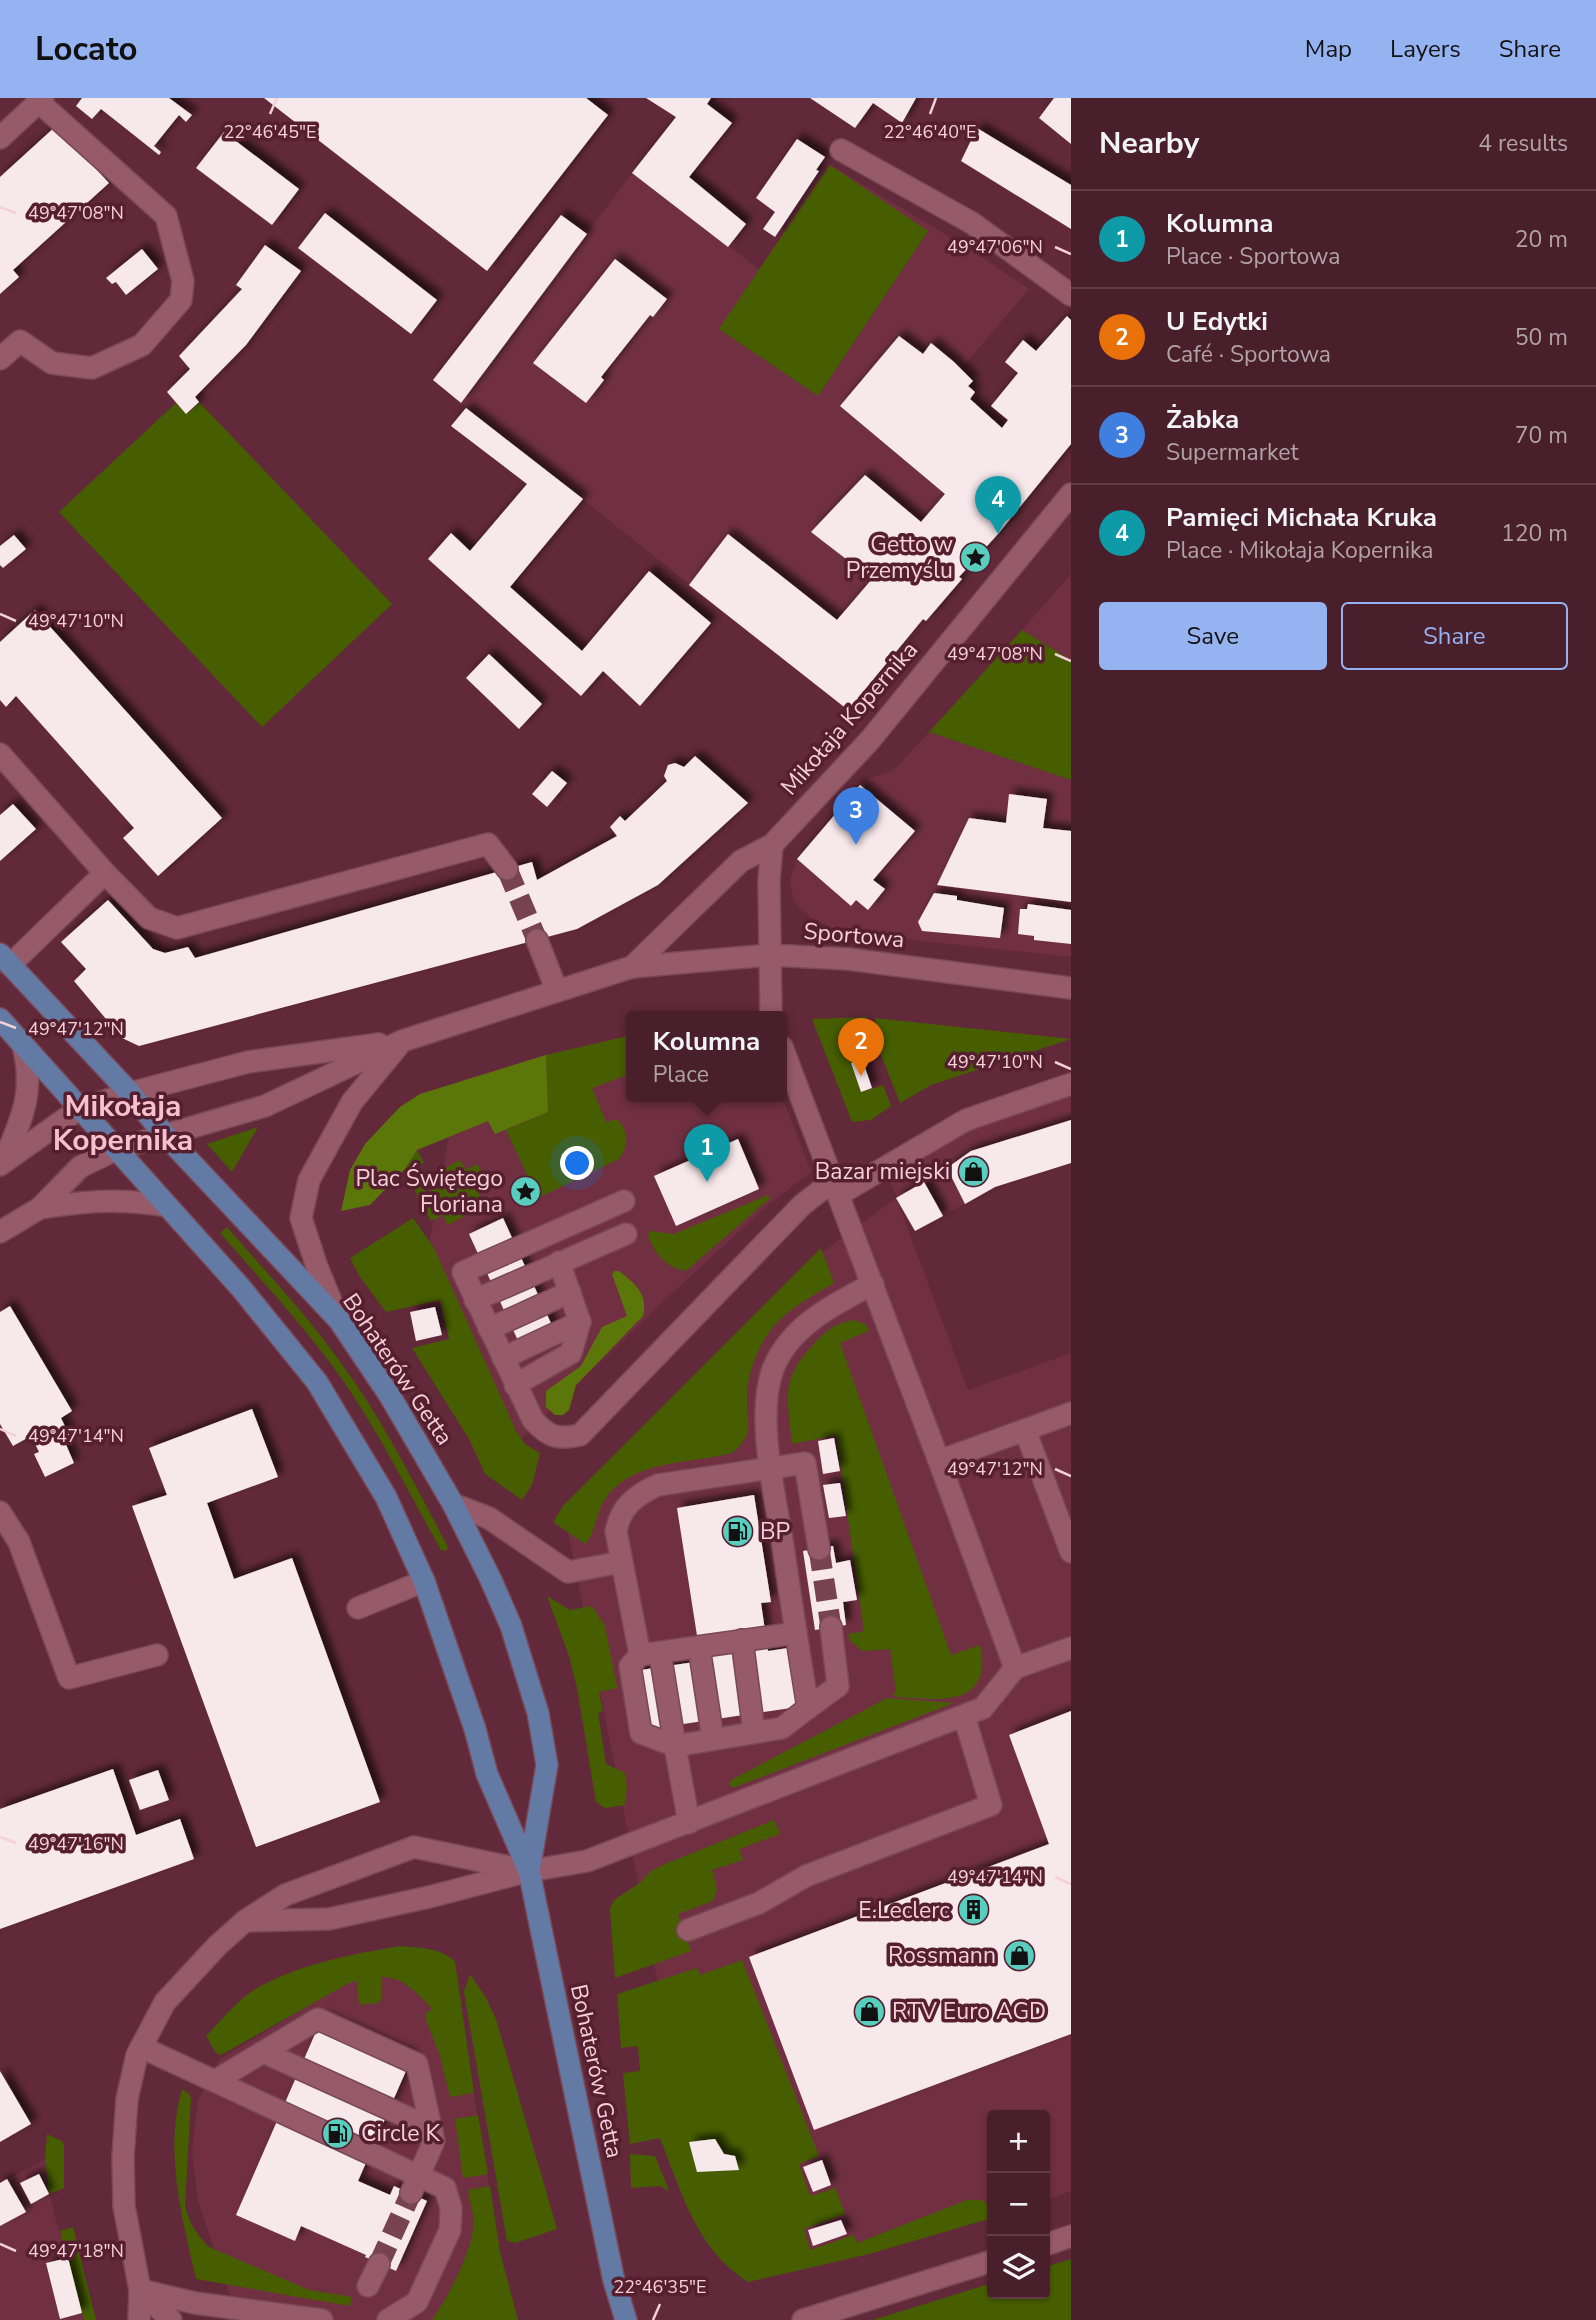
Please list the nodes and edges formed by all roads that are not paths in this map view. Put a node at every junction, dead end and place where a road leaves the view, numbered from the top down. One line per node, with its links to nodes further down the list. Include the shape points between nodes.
1 (41, 100): 2 (street); 5 (street, via 166,216 183,281 181,300 142,345 92,368 52,363 20,341)
2 (0, 138)
3 (841, 150): 4 (street, via 972,223)
4 (1071, 295)
5 (0, 359)
6 (1071, 494): 8 (street, Mikołaja Kopernika, via 870,740)
7 (0, 754): 10 (street)
8 (772, 845): 12 (street); 14 (street, Mikołaja Kopernika, via 741,861)
9 (508, 869): 10 (street, via 488,844 177,928 149,918)
10 (105, 873): 13 (street)
11 (537, 940): 16 (street)
12 (770, 955): 14 (street, Sportowa); 15 (street, Sportowa, via 848,959); 17 (street)
13 (5, 960): 23 (main road, Bohaterów Getta)
14 (632, 967): 16 (street, Mikołaja Kopernika)
15 (1071, 988)
16 (557, 991): 19 (street, Mikołaja Kopernika)
17 (771, 1011)
18 (0, 1019): 20 (main road, Bohaterów Getta)
19 (402, 1041): 23 (street, Mikołaja Kopernika, via 248,1062); 25 (street, Mikołaja Kopernika, via 265,1106); 38 (street, via 352,1102 309,1180 301,1218)
20 (23, 1046): 24 (main road, Bohaterów Getta); 27 (street, via 29,1087 18,1129)
21 (787, 1060): 28 (street)
22 (1071, 1084): 28 (street, via 966,1120)
23 (130, 1093): 24 (street, Mikołaja Kopernika); 25 (main road, Bohaterów Getta)
24 (79, 1109): 26 (main road, Bohaterów Getta); 27 (street, Mikołaja Kopernika)
25 (165, 1135): 26 (street, Mikołaja Kopernika); 38 (main road, Bohaterów Getta)
26 (117, 1149): 30 (main road, Bohaterów Getta); 31 (street, Mikołaja Kopernika, via 80,1167)
27 (2, 1164)
28 (836, 1188): 35 (street); 42 (street, via 802,1205 580,1435 546,1434 533,1420)
29 (624, 1201): 37 (street, via 463,1272)
30 (167, 1206): 31 (street, Mikołaja Kopernika, via 91,1200); 52 (main road, Bohaterów Getta, via 317,1382 386,1497)
31 (40, 1208): 32 (street, Mikołaja Kopernika)
32 (0, 1231)
33 (626, 1234): 34 (street)
34 (559, 1262): 36 (street); 37 (street)
35 (873, 1284): 45 (street); 46 (street, via 823,1311 793,1338 774,1368 766,1401)
36 (570, 1292): 39 (street); 40 (street)
37 (475, 1300): 40 (street)
38 (339, 1320): 47 (main road, Bohaterów Getta)
39 (580, 1322): 41 (street); 42 (street, via 571,1353)
40 (489, 1329): 41 (street)
41 (503, 1358): 42 (street)
42 (515, 1385)
43 (1071, 1413): 44 (street)
44 (1025, 1430): 45 (street); 50 (street)
45 (939, 1461): 61 (street)
46 (770, 1468): 49 (street, via 805,1463); 51 (street, via 658,1485 640,1493 620,1516 617,1531); 55 (street)
47 (453, 1504): 51 (street, via 489,1518 568,1572); 68 (main road, Bohaterów Getta, via 511,1626 538,1713 547,1765)
48 (0, 1512): 60 (street, via 19,1542 69,1678)
49 (819, 1549)
50 (1071, 1552)
51 (622, 1562): 59 (street)
52 (424, 1581): 53 (street); 68 (main road, Bohaterów Getta, via 486,1774)
53 (358, 1608)
54 (831, 1627): 62 (street, via 838,1686)
55 (796, 1633): 56 (street); 62 (street)
56 (742, 1640): 57 (street); 64 (street)
57 (699, 1647): 59 (street); 65 (street)
58 (1071, 1648): 61 (street)
59 (650, 1654): 66 (street); 66 (street, via 630,1666 641,1732)
60 (156, 1655)
61 (1014, 1668): 63 (street, via 983,1708)
62 (808, 1708): 64 (street, via 782,1728)
63 (964, 1716): 67 (street); 70 (street, via 991,1805 806,1876 759,1903)
64 (754, 1732): 65 (street)
65 (713, 1739): 66 (street)
66 (675, 1746): 67 (street)
67 (689, 1823): 68 (street, via 587,1861)
68 (529, 1871): 69 (street, via 329,1919); 69 (street, via 414,1847 285,1895); 86 (main road, Bohaterów Getta)
69 (245, 1921): 71 (street, via 165,2002)
70 (688, 1930)
71 (141, 2047): 73 (street); 81 (street, via 127,2099 122,2157 124,2206)
72 (263, 2052): 73 (street); 74 (street); 74 (street, via 318,2019 343,2030 417,2064)
73 (215, 2081): 75 (street)
74 (431, 2128): 75 (street, via 434,2141)
75 (415, 2184): 85 (street, via 445,2188 452,2208 450,2230 417,2302)
76 (1071, 2236): 77 (street)
77 (1050, 2243)
78 (987, 2263): 87 (street)
79 (379, 2264): 80 (street)
80 (368, 2286)
81 (140, 2290): 82 (street); 83 (street); 84 (street, via 195,2303)
82 (139, 2320)
83 (171, 2320)
84 (322, 2320)
85 (388, 2320)
86 (626, 2320)
87 (803, 2320)

